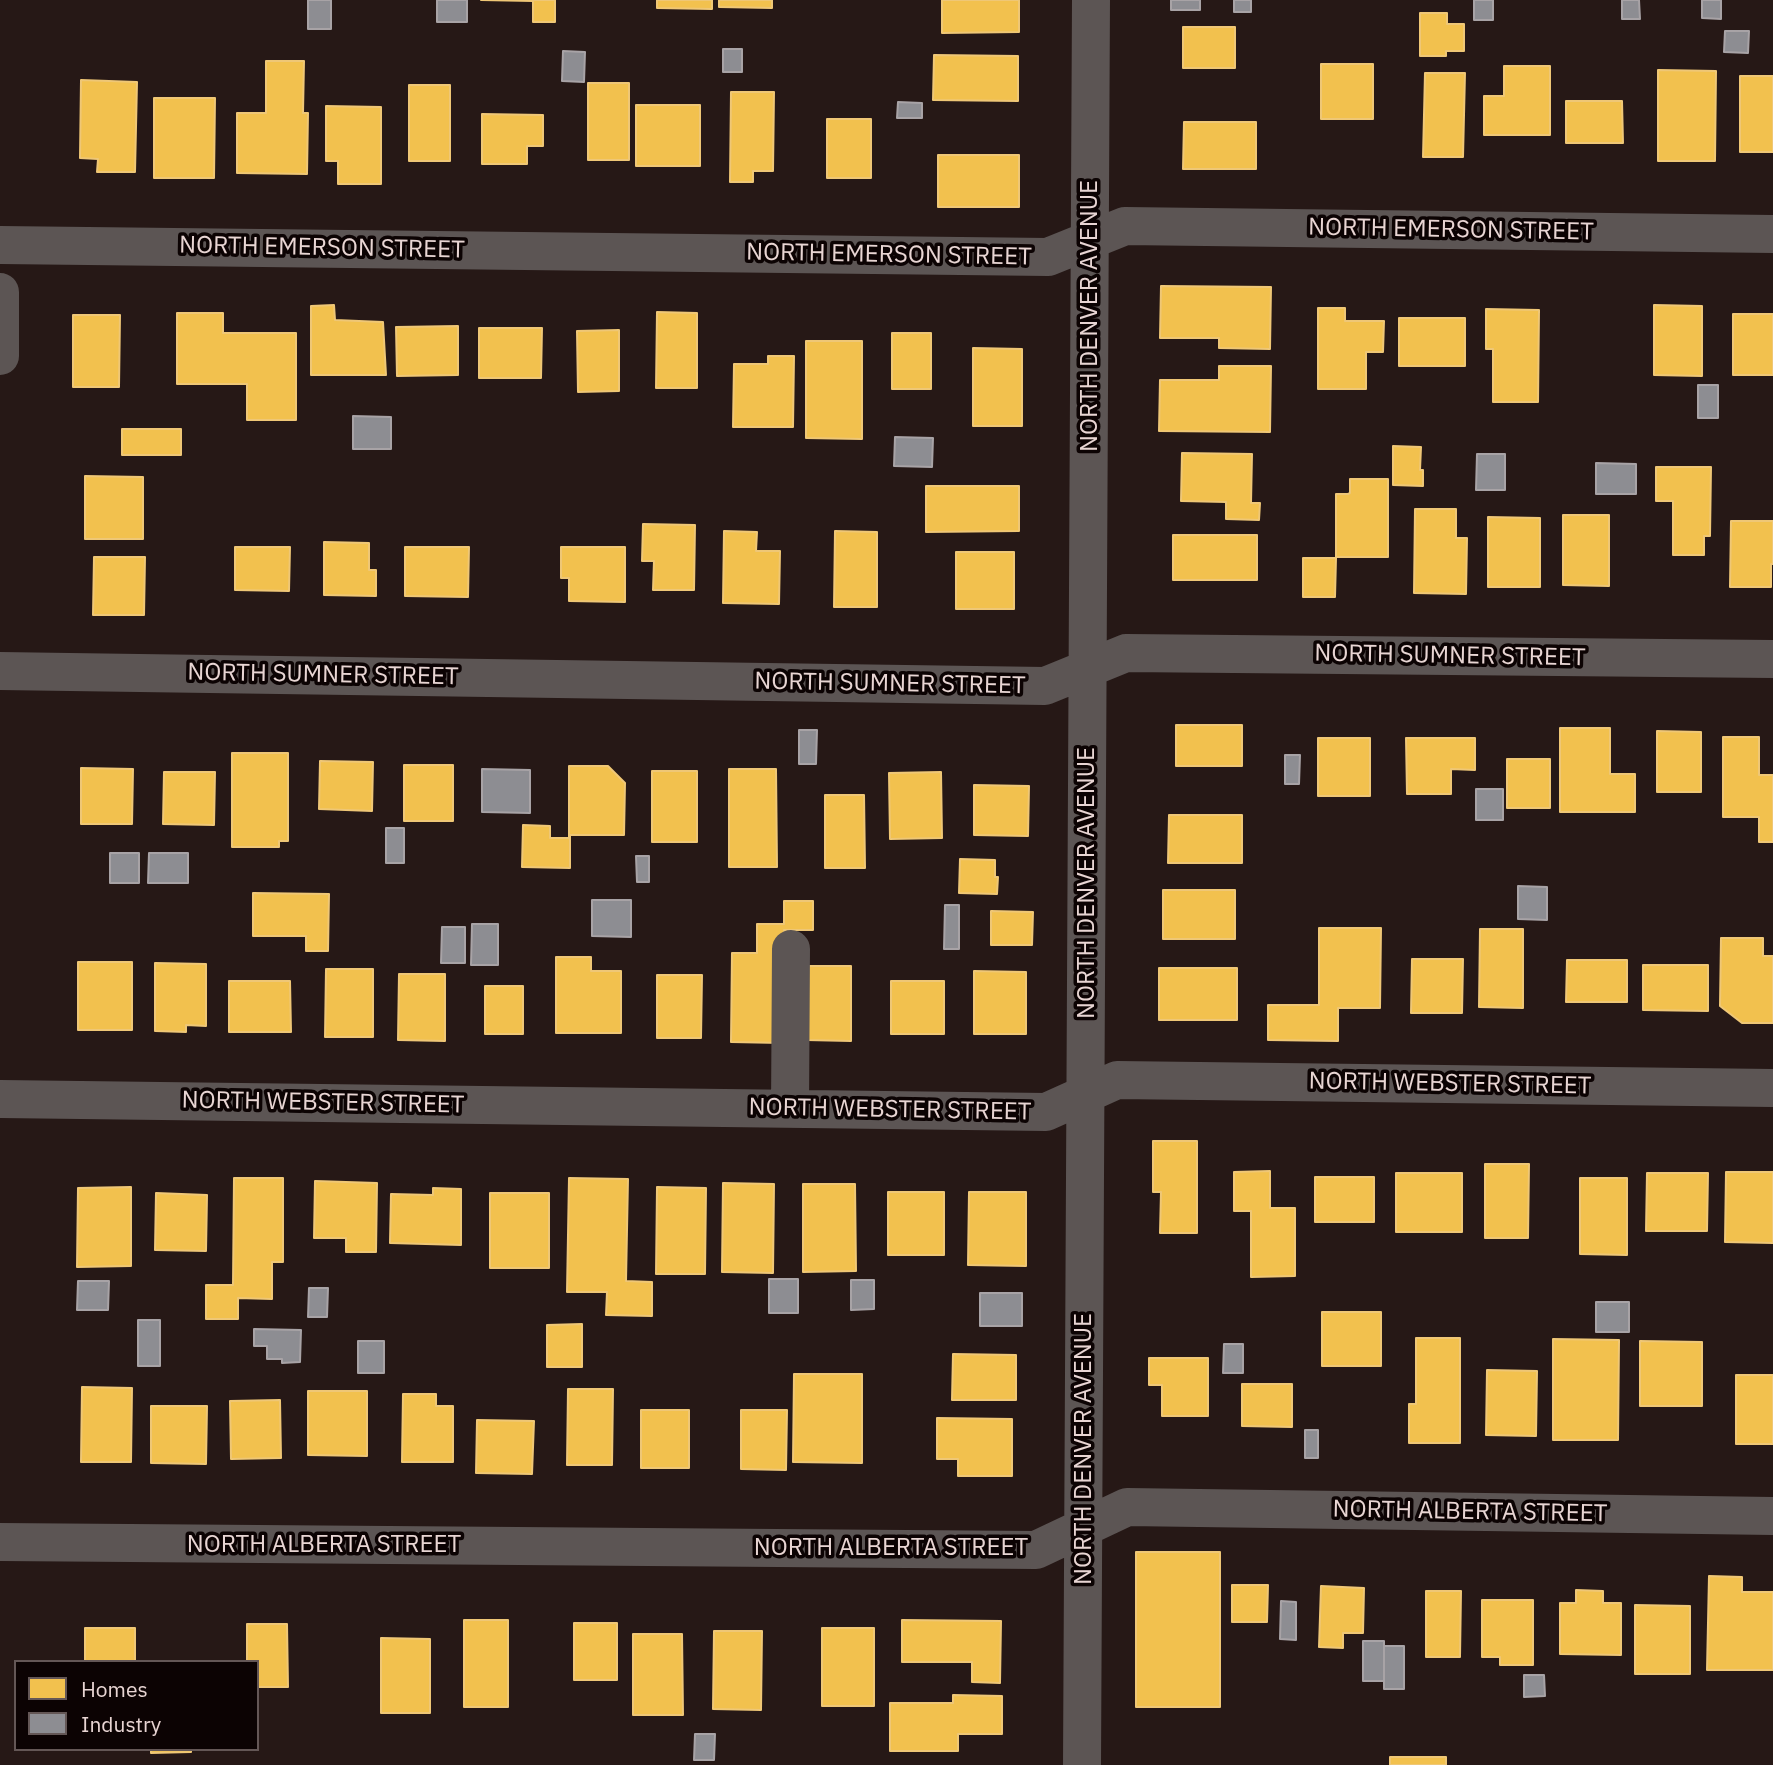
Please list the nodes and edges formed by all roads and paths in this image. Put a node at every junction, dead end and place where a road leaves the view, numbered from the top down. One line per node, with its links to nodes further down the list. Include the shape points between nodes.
1 (1091, 0): 3 (street, NORTH DENVER AVENUE)
2 (1773, 234): 3 (street, NORTH EMERSON STREET, via 1125,226)
3 (1090, 240): 4 (street, NORTH EMERSON STREET, via 1048,257); 8 (street, NORTH DENVER AVENUE)
4 (0, 245)
5 (0, 292): 6 (street)
6 (0, 356)
7 (1773, 659): 8 (street, NORTH SUMNER STREET, via 1126,653)
8 (1088, 669): 9 (street, NORTH SUMNER STREET, via 1045,686); 12 (street, NORTH DENVER AVENUE)
9 (0, 671)
10 (791, 949): 14 (street)
11 (1773, 1088): 12 (street, NORTH WEBSTER STREET, via 1117,1080)
12 (1086, 1094): 14 (street, NORTH WEBSTER STREET, via 1046,1112); 16 (street, NORTH DENVER AVENUE)
13 (0, 1099): 14 (street, NORTH WEBSTER STREET)
14 (790, 1109)
15 (1773, 1516): 16 (street, NORTH ALBERTA STREET, via 1127,1507)
16 (1083, 1528): 17 (street, NORTH ALBERTA STREET, via 1036,1550); 18 (street, NORTH DENVER AVENUE)
17 (0, 1542)
18 (1082, 1765)

